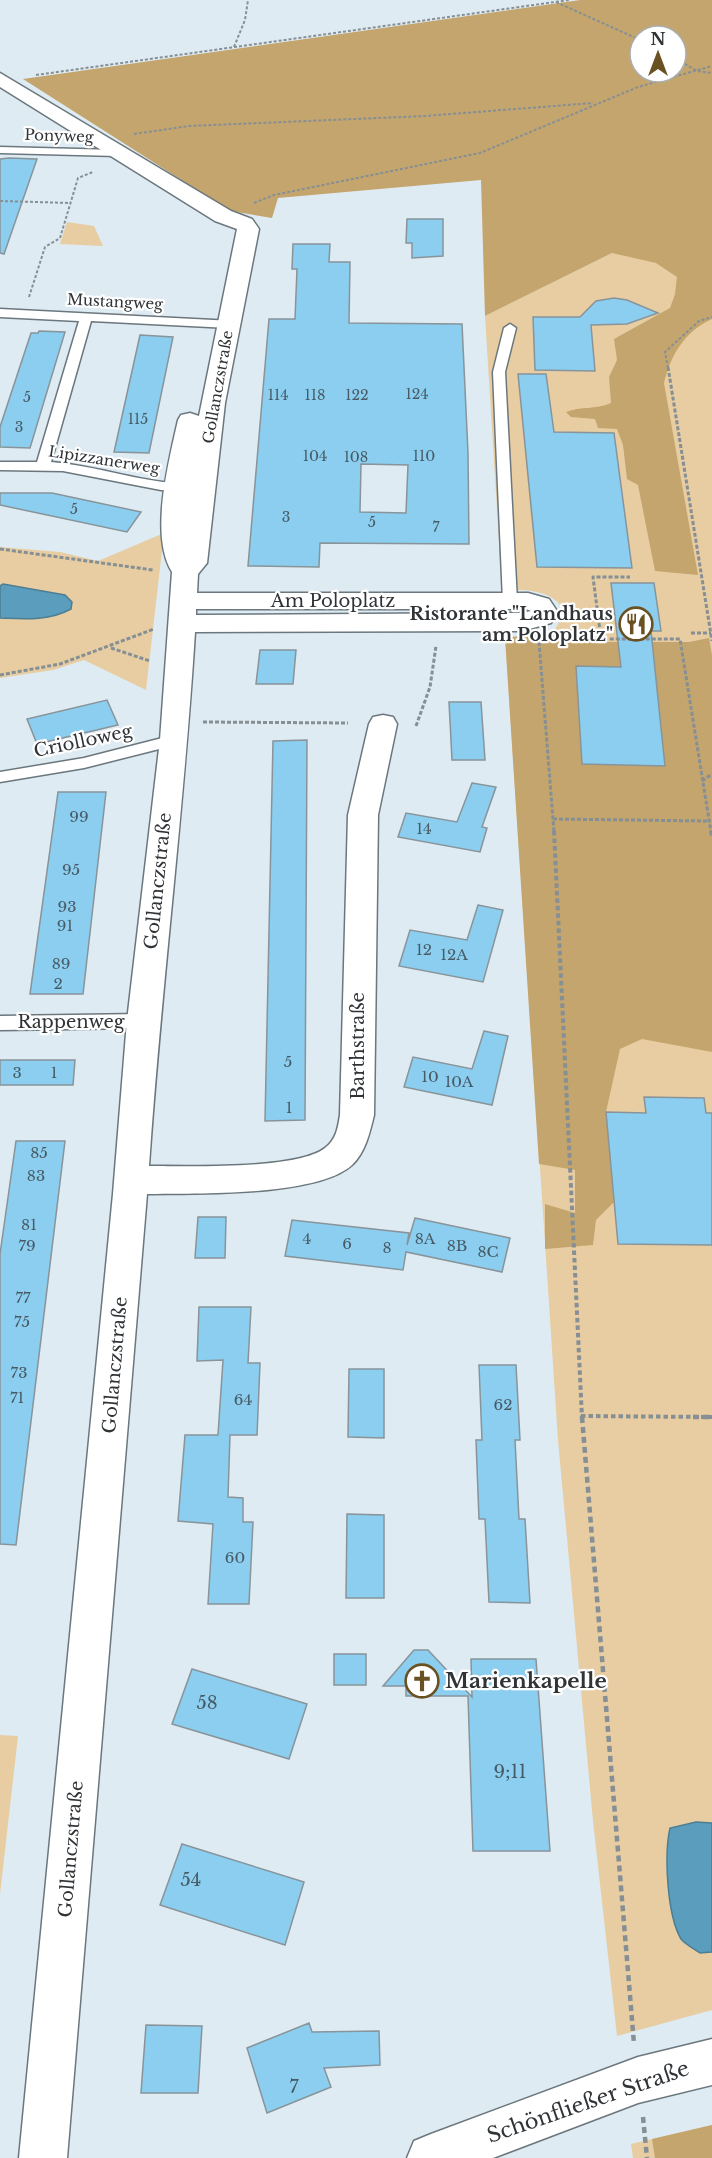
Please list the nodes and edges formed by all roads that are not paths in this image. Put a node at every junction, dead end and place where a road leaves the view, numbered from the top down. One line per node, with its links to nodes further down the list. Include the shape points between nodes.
1 (0, 79): 3 (street)
2 (0, 150): 3 (lane, Ponyweg)
3 (117, 153): 6 (street, Gollanczstraße, via 223,216 221,225 227,247)
4 (0, 313): 5 (lane, Mustangweg)
5 (86, 317): 6 (lane, Mustangweg); 8 (lane)
6 (219, 323): 10 (street, Gollanczstraße, via 213,403)
7 (510, 328): 11 (lane, via 499,372)
8 (43, 465): 9 (lane, Lipizzanerweg); 10 (lane, Lipizzanerweg)
9 (0, 466)
10 (190, 488): 12 (street, Gollanczstraße, via 194,563 174,571)
11 (510, 601): 12 (street, Am Poloplatz); 12 (street, Am Poloplatz, via 540,605 542,617 522,622)
12 (174, 618): 14 (street, Gollanczstraße)
13 (383, 723): 18 (street, Barthstraße, via 363,815 357,1116 349,1143 334,1160 281,1173)
14 (185, 731): 15 (lane, Criolloweg, via 84,763); 16 (street, Gollanczstraße)
15 (0, 777)
16 (143, 1022): 17 (lane, Rappenweg); 18 (street, Gollanczstraße)
17 (0, 1023)
18 (131, 1180): 20 (street, Gollanczstraße)
19 (712, 2062): 21 (street, Schönfließer Straße, via 638,2080)
20 (43, 2158)
21 (431, 2158)

